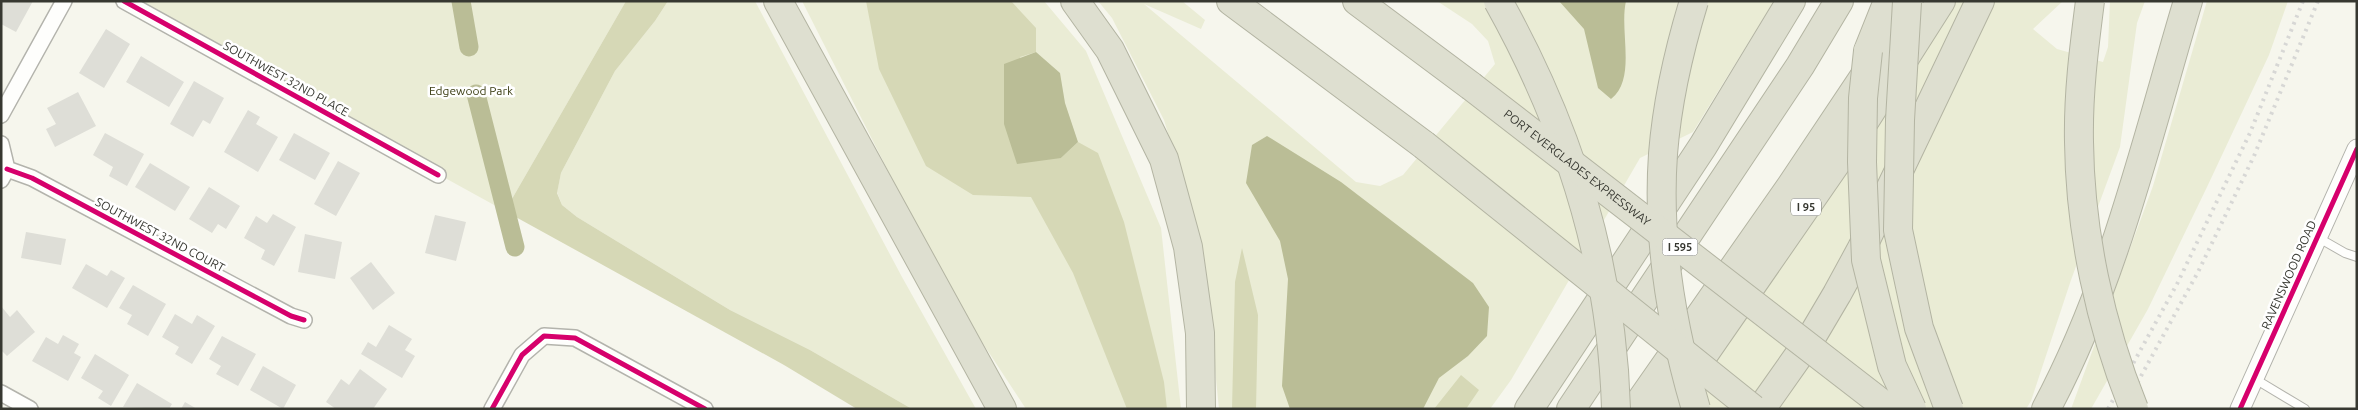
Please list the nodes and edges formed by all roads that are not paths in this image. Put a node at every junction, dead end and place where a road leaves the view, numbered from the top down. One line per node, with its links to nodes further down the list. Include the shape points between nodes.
1 (64, 1): 16 (street)
2 (124, 1): 20 (street, SOUTHWEST 32ND PLACE)
3 (778, 1): 29 (highway)
4 (1075, 1): 30 (highway, via 1110,50 1164,159 1188,247 1200,333)
5 (1231, 1): 37 (highway, bridge, via 1424,145)
6 (1358, 1): 39 (highway, PORT EVERGLADES EXPRESSWAY / I 595, bridge)
7 (1498, 1): 33 (highway, bridge, via 1547,98 1569,152 1588,217 1611,334)
8 (1694, 1): 36 (highway, bridge, via 1670,104 1663,154 1663,213 1666,262 1676,323)
9 (1791, 1): 31 (highway, via 1697,154)
10 (1839, 1): 32 (highway, via 1800,66)
11 (1904, 1): 34 (highway, via 1791,186); 40 (highway, bridge, via 1868,51 1862,116 1866,260 1892,366); 41 (highway, bridge, via 1898,230 1919,328)
12 (1941, 1): 35 (highway, I 95, via 1857,133)
13 (1980, 1): 38 (highway, via 1838,294)
14 (2090, 1): 43 (highway, bridge, via 2080,80 2078,142 2083,207 2105,325)
15 (2188, 1): 42 (highway, via 2105,272)
16 (1, 115)
17 (1, 144): 19 (street)
18 (2357, 149): 21 (street, RAVENSWOOD ROAD)
19 (4, 174): 23 (street, SOUTHWEST 32ND COURT, via 32,178)
20 (438, 175)
21 (2317, 237): 22 (lane); 24 (street, RAVENSWOOD ROAD)
22 (2357, 256)
23 (304, 320)
24 (2253, 378): 44 (street, RAVENSWOOD ROAD); 45 (lane)
25 (1, 393): 26 (street)
26 (30, 409)
27 (492, 409): 28 (street, via 522,355 544,336 575,338)
28 (705, 409)
29 (1002, 409)
30 (1201, 409)
31 (1529, 409)
32 (1570, 409)
33 (1616, 409)
34 (1635, 409)
35 (1666, 409)
36 (1696, 409)
37 (1753, 409)
38 (1760, 409)
39 (1889, 409)
40 (1912, 409)
41 (1949, 409)
42 (2046, 409)
43 (2134, 409)
44 (2240, 409)
45 (2305, 409)

